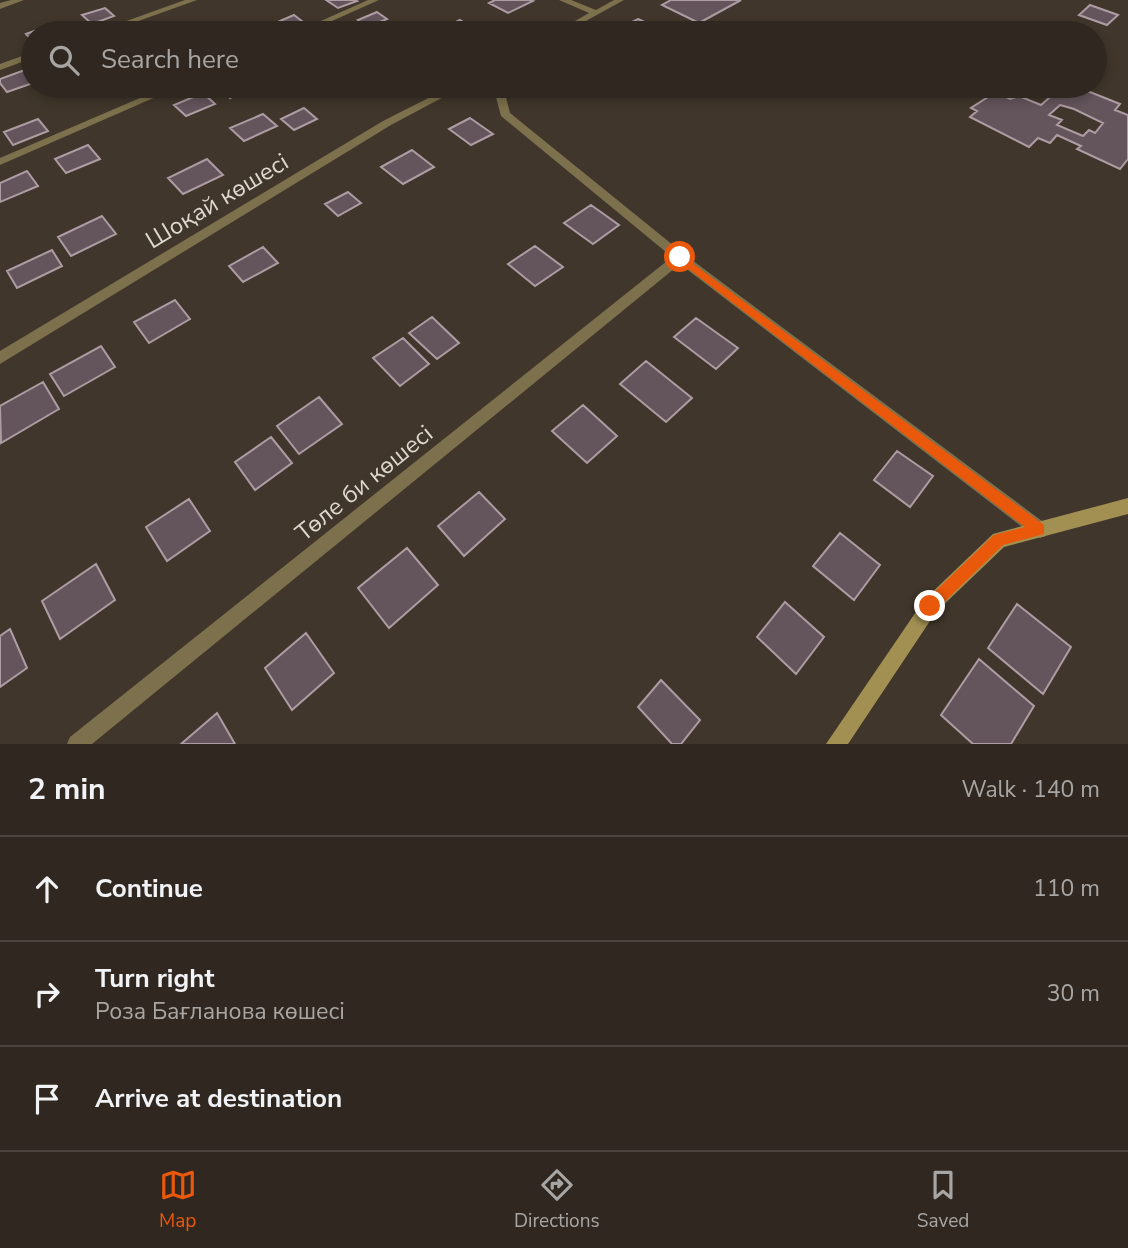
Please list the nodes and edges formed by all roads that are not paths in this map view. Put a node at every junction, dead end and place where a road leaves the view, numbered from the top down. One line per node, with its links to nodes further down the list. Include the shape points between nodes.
1 (20, 0): 6 (street)
2 (193, 0): 8 (street)
3 (375, 0): 9 (street)
4 (564, 0): 7 (street)
5 (620, 0): 7 (street)
6 (0, 6)
7 (597, 13): 10 (street)
8 (132, 21)
9 (326, 21)
10 (581, 21)
11 (21, 59): 12 (street)
12 (0, 66)
13 (148, 98): 16 (street)
14 (435, 98): 18 (street, Шоқай көшесі, via 387,122)
15 (501, 98): 17 (street, via 505,114)
16 (0, 162)
17 (680, 257): 20 (street); 21 (street, Төле би көшесі)
18 (0, 358)
19 (1128, 506): 20 (street)
20 (1040, 530): 22 (street, via 999,540 930,606)
21 (77, 744)
22 (836, 744)

